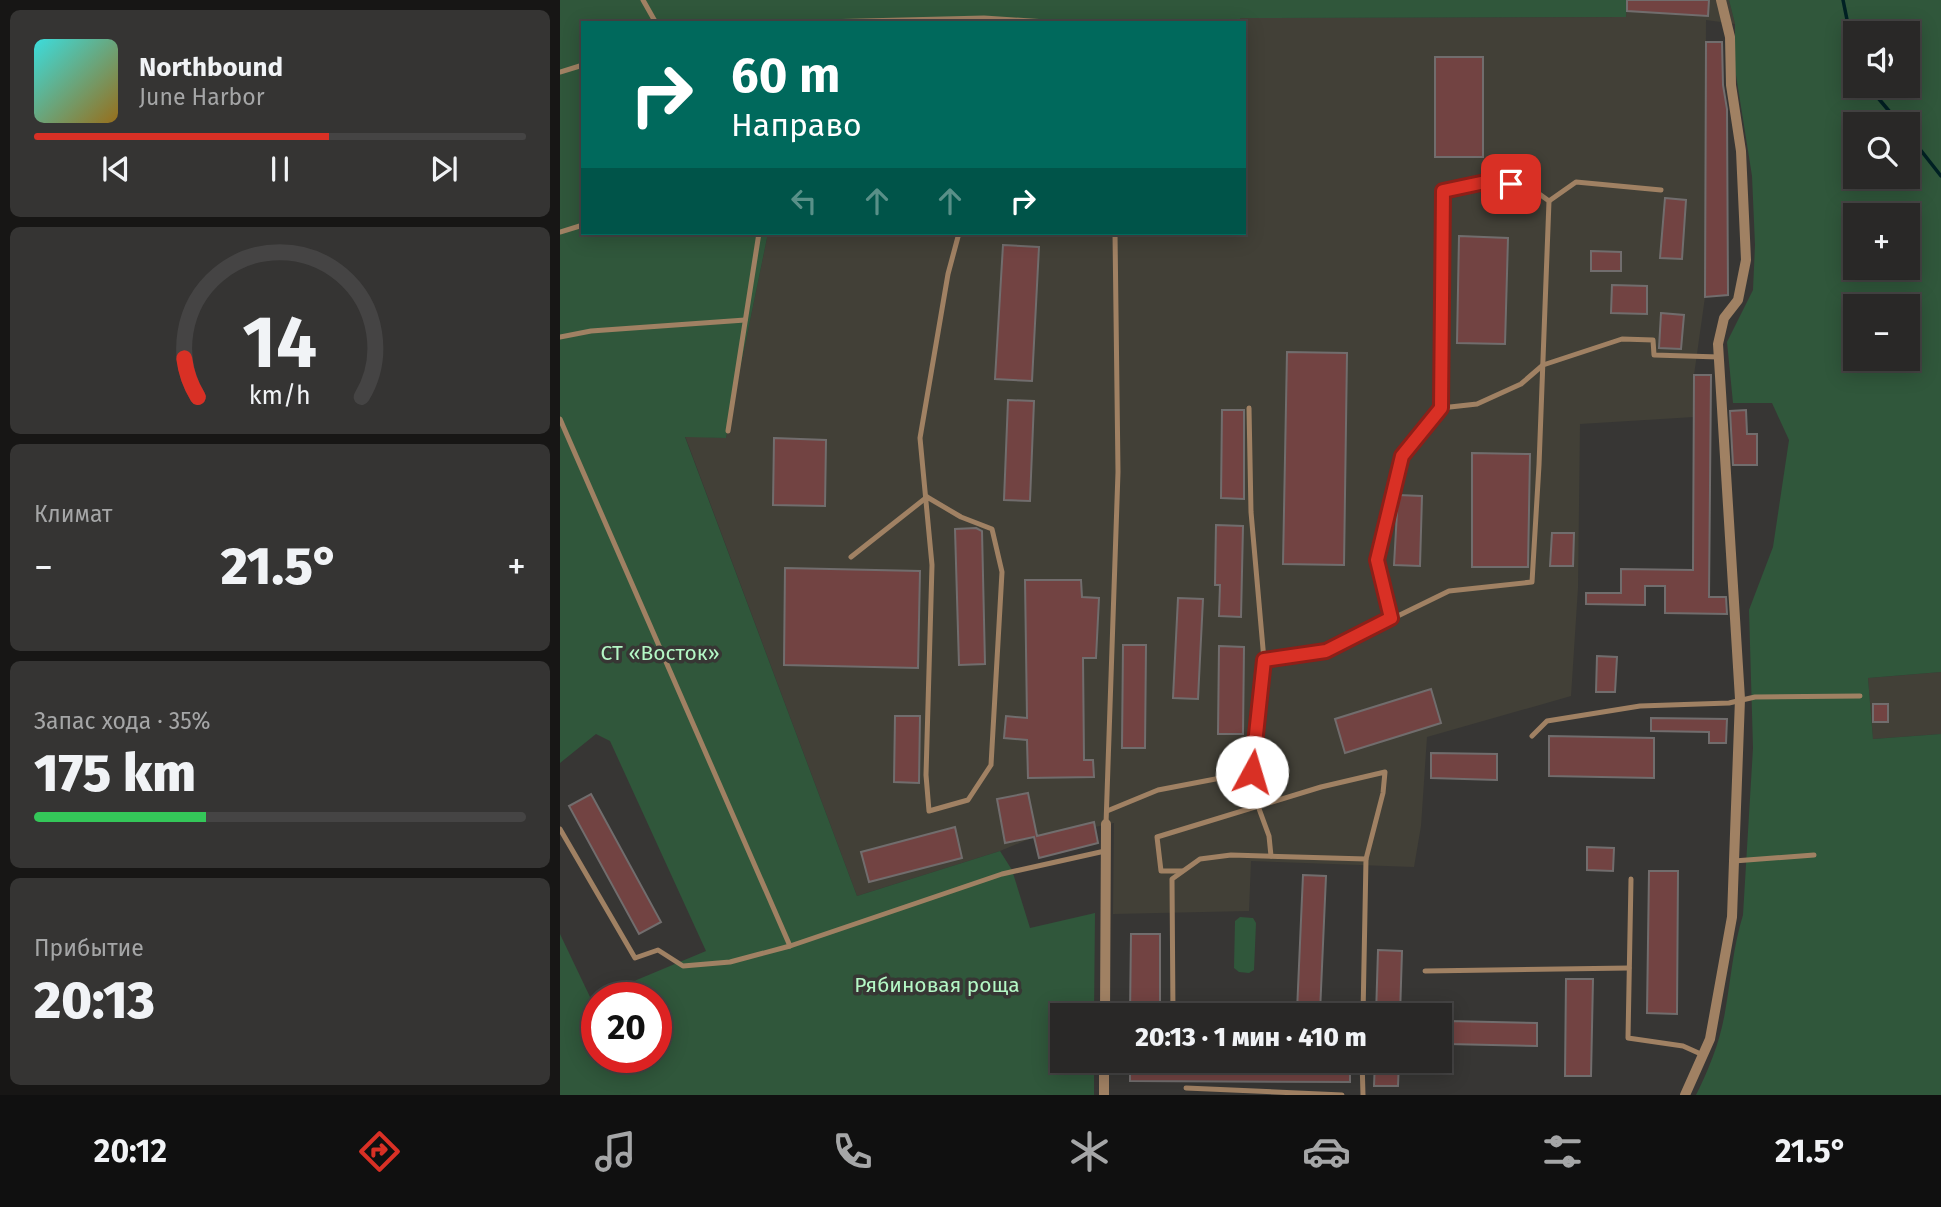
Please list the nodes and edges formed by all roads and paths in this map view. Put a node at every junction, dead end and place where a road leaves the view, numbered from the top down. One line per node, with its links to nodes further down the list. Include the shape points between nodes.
1 (643, 0): 3 (lane)
2 (1721, 0): 17 (street, via 1730,37 1731,85 1741,151 1746,260 1738,300 1724,318)
3 (655, 21)
4 (862, 21): 5 (lane)
5 (1031, 21)
6 (581, 66): 7 (lane)
7 (560, 72)
8 (1661, 190): 9 (lane, via 1576,182)
9 (1549, 201): 18 (lane); 20 (lane, via 1531,188 1490,181 1443,191)
10 (581, 226): 11 (lane)
11 (560, 232)
12 (759, 235): 15 (lane)
13 (958, 235): 23 (lane, via 920,438)
14 (1115, 235): 31 (lane, via 1118,472)
15 (745, 320): 16 (lane); 22 (lane)
16 (560, 337)
17 (1718, 357): 18 (lane, via 1654,355 1653,340 1622,339); 28 (street)
18 (1543, 365): 20 (lane, via 1521,384 1477,404); 25 (lane, via 1532,582 1449,591)
19 (1249, 408): 26 (lane, via 1251,512)
20 (1441, 408): 25 (lane, via 1402,456 1377,560)
21 (560, 419): 41 (lane)
22 (728, 431)
23 (927, 497): 23 (lane, via 992,529 1002,572 991,765 968,800 929,811 932,565); 24 (lane)
24 (851, 557)
25 (1391, 618): 26 (lane, via 1326,651)
26 (1264, 660): 31 (lane, via 1252,772 1158,790)
27 (1860, 695): 28 (lane)
28 (1740, 699): 29 (lane, via 1640,706 1547,721); 38 (street)
29 (1532, 736)
30 (1258, 806): 36 (lane); 37 (lane, via 1385,772); 39 (lane, via 1157,836 1161,871)
31 (1107, 811): 32 (lane)
32 (1106, 824): 34 (street)
33 (560, 829): 41 (lane, via 635,958 658,950 683,965 730,962)
34 (1107, 851): 41 (lane, via 1002,874); 44 (street)
35 (1814, 855): 38 (lane)
36 (1271, 856): 37 (lane); 39 (lane, via 1200,859)
37 (1367, 859): 46 (lane)
38 (1734, 861): 47 (street, via 1732,917 1710,1039)
39 (1183, 872): 45 (lane, via 1172,879)
40 (1631, 878): 42 (lane)
41 (790, 946)
42 (1629, 968): 43 (lane); 47 (lane, via 1628,1038 1683,1046)
43 (1425, 971)
44 (1105, 1003)
45 (1173, 1003)
46 (1363, 1003)
47 (1703, 1055): 54 (street)
48 (1104, 1073): 51 (street)
49 (1362, 1073): 53 (lane)
50 (1186, 1088): 52 (lane)
51 (1104, 1095)
52 (1342, 1095)
53 (1363, 1095)
54 (1685, 1095)

